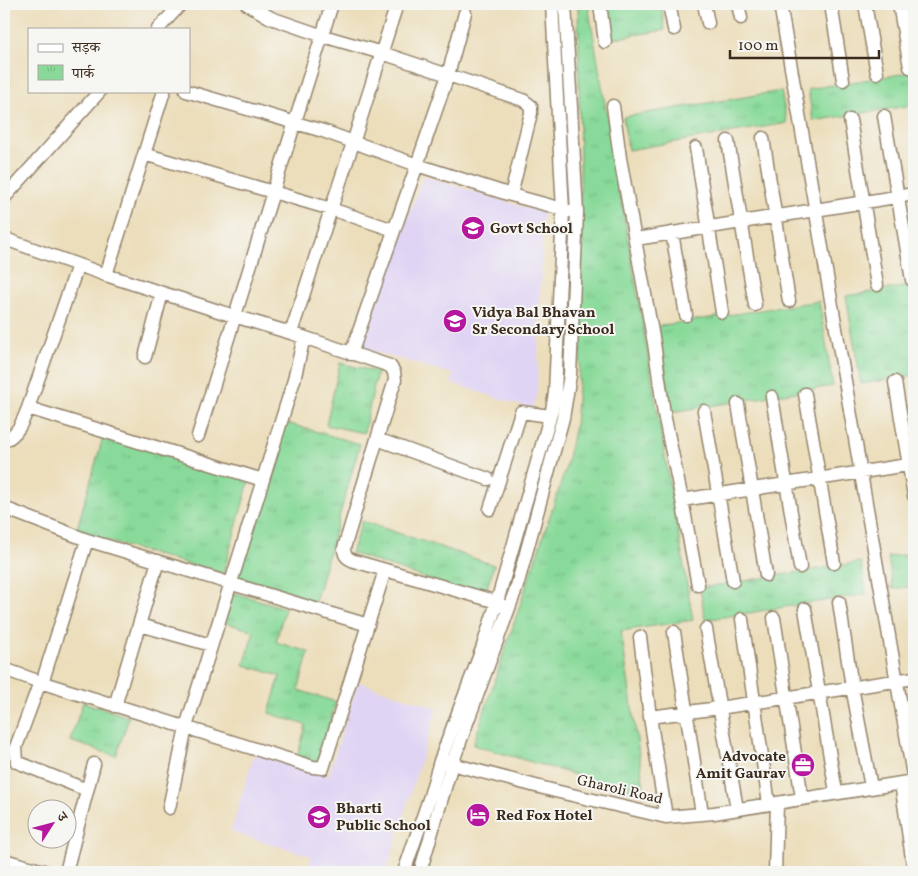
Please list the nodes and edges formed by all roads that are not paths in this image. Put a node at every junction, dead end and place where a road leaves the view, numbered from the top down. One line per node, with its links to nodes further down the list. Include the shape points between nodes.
1 (181, 4): 17 (street)
2 (247, 4): 19 (street, via 271,18)
3 (332, 4): 19 (street)
4 (397, 4): 21 (street)
5 (600, 4): 20 (street)
6 (669, 4): 18 (street)
7 (704, 4): 16 (street)
8 (738, 4): 15 (street)
9 (781, 4): 47 (street)
10 (831, 4): 25 (street)
11 (865, 4): 23 (street)
12 (899, 4): 22 (street)
13 (556, 5): 46 (street); 48 (street)
14 (465, 13): 24 (street)
15 (741, 18)
16 (708, 23)
17 (159, 28)
18 (674, 30)
19 (323, 36): 21 (street); 32 (street)
20 (605, 42)
21 (382, 53): 24 (street); 35 (street)
22 (910, 67)
23 (877, 73)
24 (448, 75): 38 (street); 41 (street, via 523,100 531,106)
25 (843, 80)
26 (99, 92): 43 (street)
27 (164, 92): 37 (street)
28 (189, 92): 32 (street)
29 (613, 106): 54 (street)
30 (884, 116): 42 (street)
31 (850, 120): 44 (street)
32 (294, 123): 35 (street); 39 (street)
33 (763, 138): 49 (street)
34 (728, 141): 50 (street)
35 (354, 143): 38 (street); 45 (street)
36 (696, 148): 51 (street)
37 (144, 154): 39 (street); 57 (street)
38 (417, 165): 41 (street); 52 (street)
39 (273, 192): 45 (street); 65 (street)
40 (914, 194): 42 (street)
41 (511, 195): 46 (street)
42 (898, 197): 44 (street); 58 (street)
43 (4, 198)
44 (864, 203): 47 (street); 59 (street)
45 (331, 209): 52 (street); 66 (street)
46 (563, 210): 48 (street); 76 (street, via 555,393)
47 (816, 211): 49 (street); 81 (street)
48 (577, 212): 103 (street, via 567,400)
49 (776, 217): 50 (street); 61 (street)
50 (742, 222): 51 (street); 62 (street)
51 (708, 228): 53 (street); 63 (street)
52 (394, 230): 68 (street)
53 (672, 234): 54 (street); 64 (street)
54 (636, 239): 89 (street, via 664,414)
55 (8, 240): 56 (street)
56 (78, 265): 57 (street); 74 (street)
57 (106, 275): 60 (street)
58 (912, 280)
59 (877, 285)
60 (162, 294): 65 (street); 69 (street)
61 (789, 301)
62 (755, 305)
63 (722, 312)
64 (686, 315)
65 (234, 316): 66 (street); 77 (street)
66 (291, 333): 67 (street)
67 (304, 337): 68 (street); 84 (street)
68 (351, 354): 78 (street, via 390,366 394,372 395,380)
69 (145, 357)
70 (895, 382): 80 (street)
71 (805, 394): 83 (street)
72 (772, 397): 85 (street)
73 (738, 404): 86 (street)
74 (28, 408): 79 (street, via 19,429); 84 (street)
75 (704, 411): 87 (street)
76 (550, 416): 91 (street, via 521,412); 101 (street)
77 (198, 436)
78 (377, 439): 82 (street); 96 (street, via 344,553 354,561)
79 (4, 442)
80 (912, 465): 81 (street); 88 (street)
81 (861, 473): 83 (street); 115 (street)
82 (488, 479)
83 (820, 479): 85 (street); 94 (street)
84 (263, 480): 99 (street)
85 (786, 485): 86 (street); 95 (street)
86 (752, 490): 87 (street); 97 (street)
87 (718, 495): 89 (street); 98 (street)
88 (914, 496)
89 (682, 500): 100 (street)
90 (4, 508): 92 (street)
91 (490, 509)
92 (87, 540): 93 (street); 116 (street)
93 (158, 561): 99 (street); 107 (street)
94 (834, 563)
95 (800, 567)
96 (385, 570): 101 (street); 108 (street)
97 (766, 575)
98 (733, 581)
99 (230, 583): 108 (street); 112 (street)
100 (698, 585)
101 (497, 602): 103 (street); 126 (street)
102 (839, 602): 117 (street)
103 (509, 609): 126 (street)
104 (805, 609): 118 (street)
105 (774, 618): 119 (street)
106 (742, 620): 120 (street)
107 (140, 625): 112 (street); 121 (street)
108 (368, 625): 125 (street, via 323,768)
109 (706, 629): 122 (street)
110 (674, 632): 123 (street)
111 (640, 637): 124 (street)
112 (210, 645): 125 (street)
113 (4, 669): 116 (street)
114 (914, 678): 115 (street)
115 (897, 681): 117 (street); 128 (street)
116 (41, 682): 121 (street); 131 (street, via 16,747 16,762)
117 (852, 687): 118 (street); 130 (street)
118 (820, 692): 119 (street); 132 (street)
119 (787, 697): 120 (street); 133 (street)
120 (753, 702): 122 (street); 134 (street)
121 (115, 706): 125 (street)
122 (719, 708): 123 (street); 136 (street)
123 (687, 713): 124 (street); 137 (street)
124 (650, 717): 138 (street)
125 (186, 728): 135 (street)
126 (446, 763): 138 (street, Gharoli Road); 142 (street, via 430,796); 143 (street)
127 (94, 764): 131 (street)
128 (914, 780): 129 (street, Gharoli Road)
129 (901, 783): 130 (street, Gharoli Road); 145 (street)
130 (871, 787): 132 (street, Gharoli Road)
131 (87, 790): 141 (street)
132 (836, 792): 133 (street, Gharoli Road)
133 (802, 798): 134 (street, Gharoli Road)
134 (773, 803): 136 (street, Gharoli Road); 144 (street)
135 (169, 808)
136 (737, 809): 137 (street, Gharoli Road)
137 (702, 814): 138 (street, Gharoli Road)
138 (666, 817)
139 (4, 860): 140 (street)
140 (47, 872)
141 (66, 872)
142 (404, 872)
143 (420, 872)
144 (775, 872)
145 (914, 872)

